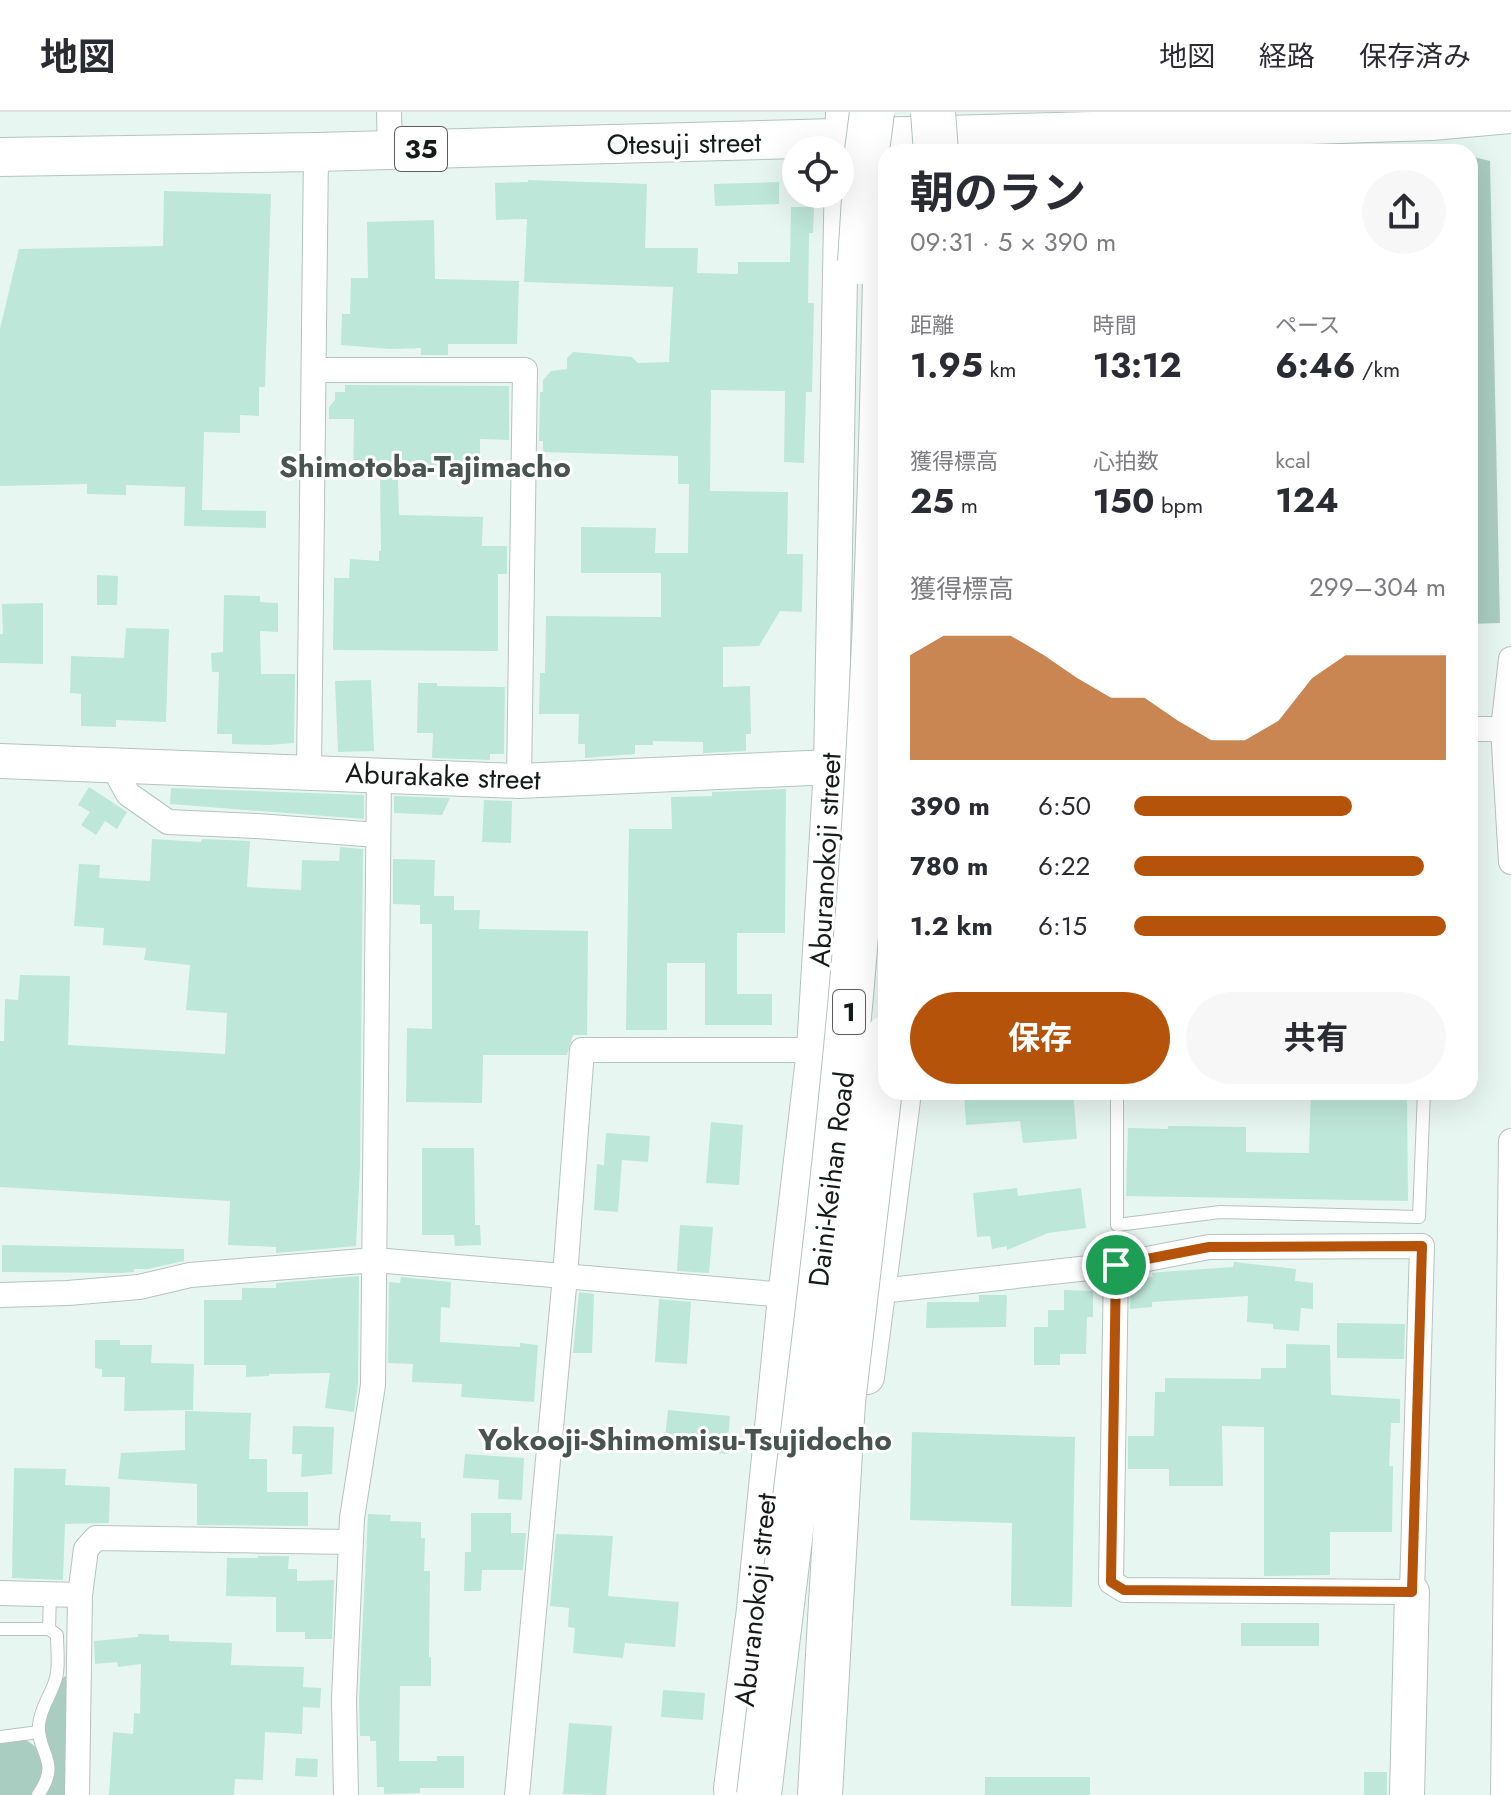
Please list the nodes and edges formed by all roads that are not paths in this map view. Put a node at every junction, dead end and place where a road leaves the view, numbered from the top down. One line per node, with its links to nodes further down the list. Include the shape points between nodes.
1 (389, 112): 9 (street)
2 (888, 112): 8 (highway)
3 (1511, 114): 6 (main road, Otesuji street / 35)
4 (852, 121): 5 (main road, Otesuji street / 35); 9 (main road, Otesuji street / 35); 20 (street, Aburanokoji street); 49 (highway, bridge, via 860,251 852,541 821,1082 757,1624)
5 (936, 132): 7 (main road, Otesuji street / 35)
6 (1278, 139): 7 (main road, Otesuji street / 35)
7 (1133, 140)
8 (887, 144)
9 (390, 150): 10 (main road, Otesuji street / 35)
10 (316, 152): 11 (main road, Otesuji street / 35); 12 (street)
11 (0, 157)
12 (314, 370): 21 (street); 23 (street, via 525,370)
13 (878, 519): 49 (highway, Daini-Keihan Road / 1, bridge, via 847,1047)
14 (1511, 659): 16 (street)
15 (1478, 729): 16 (street)
16 (1507, 729): 25 (street)
17 (0, 761): 18 (street, Aburakake street)
18 (111, 763): 21 (street, Aburakake street); 24 (street, via 128,794 168,822)
19 (878, 765): 20 (street, Aburakake street)
20 (831, 768): 23 (street, Aburakake street); 27 (street, Aburanokoji street)
21 (309, 771): 22 (street, Aburakake street)
22 (379, 774): 23 (street, Aburakake street); 24 (street)
23 (519, 781)
24 (378, 835): 33 (street)
25 (1511, 862)
26 (878, 977): 54 (highway, Daini-Keihan Road / 1)
27 (814, 1050): 35 (street, via 582,1050); 38 (street, Aburanokoji street)
28 (879, 1100): 55 (highway, bridge, via 843,1402)
29 (903, 1100): 36 (street)
30 (1117, 1100): 31 (lane, via 1117,1225 1220,1212 1419,1217)
31 (1424, 1100)
32 (1511, 1141): 57 (street)
33 (375, 1260): 35 (street); 37 (street, via 190,1275 139,1287); 39 (street, via 373,1385)
34 (1116, 1265): 36 (street); 40 (street, via 1111,1582 1124,1590); 40 (street, via 1209,1247 1422,1246)
35 (565, 1276): 38 (street); 53 (street)
36 (879, 1292): 38 (street); 55 (street, via 847,1513)
37 (0, 1295)
38 (785, 1297): 49 (street, Aburanokoji street)
39 (350, 1542): 43 (street, via 96,1538 86,1549); 52 (street)
40 (1412, 1592): 56 (street)
41 (0, 1593): 42 (street)
42 (50, 1594): 43 (street); 45 (lane)
43 (80, 1595): 46 (street)
44 (0, 1629): 45 (lane)
45 (53, 1633): 46 (lane); 47 (lane, via 57,1676)
46 (81, 1636): 51 (street)
47 (39, 1732): 48 (lane); 50 (lane, via 49,1767)
48 (0, 1737)
49 (744, 1793)
50 (38, 1795)
51 (77, 1795)
52 (346, 1795)
53 (517, 1795)
54 (789, 1795)
55 (821, 1795)
56 (1407, 1795)
57 (1503, 1795)

